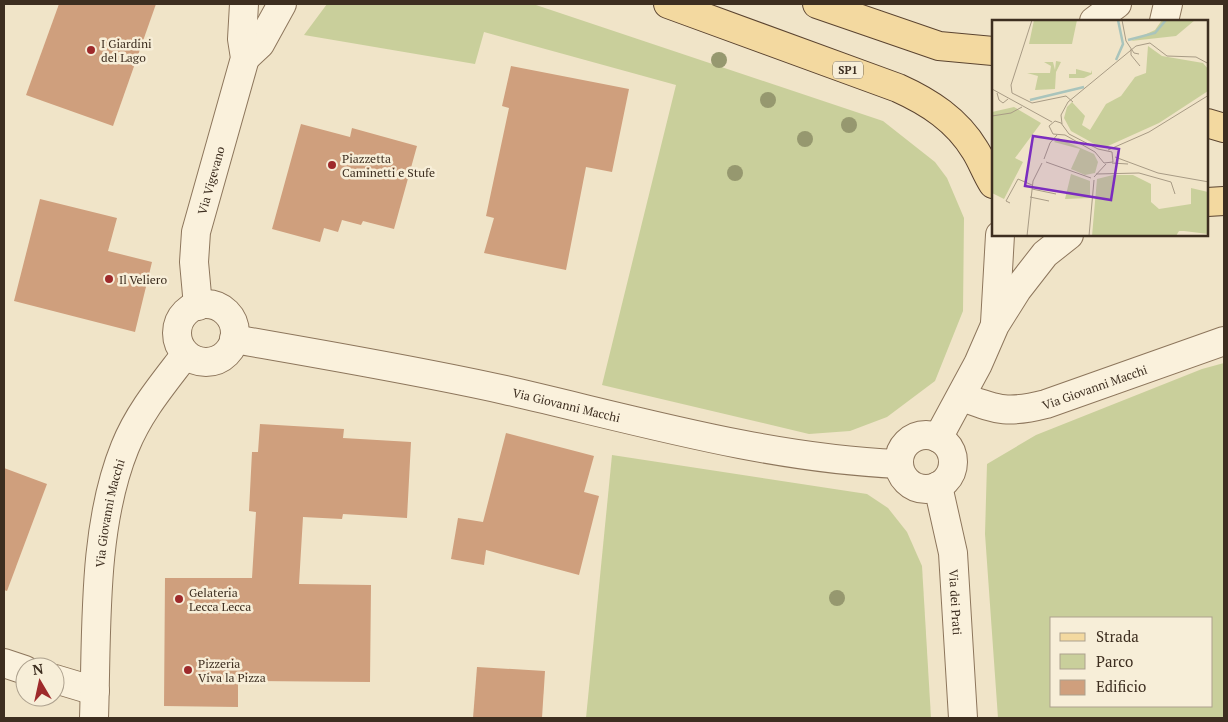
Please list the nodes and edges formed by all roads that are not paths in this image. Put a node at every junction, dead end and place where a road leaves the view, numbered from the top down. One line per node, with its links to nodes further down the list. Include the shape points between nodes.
1 (244, 4): 10 (street, Via Vigevano, via 242,39)
2 (282, 4): 10 (street, Via Vigevano, via 265,37)
3 (668, 4): 13 (main road, SP1, via 925,100 964,134)
4 (817, 4): 9 (main road, via 939,46)
5 (1117, 4): 7 (street)
6 (1168, 4): 8 (street)
7 (1095, 20)
8 (1164, 20)
9 (992, 51)
10 (245, 58): 18 (street, Via Vigevano, via 196,232 194,262)
11 (1208, 123): 12 (main road)
12 (1224, 128)
13 (992, 182)
14 (1224, 201): 15 (main road)
15 (1208, 202)
16 (1000, 236): 19 (street)
17 (1068, 236): 19 (street, via 1045,254)
18 (198, 306): 20 (street, via 205,303 219,307 230,316 236,330); 22 (street, via 189,308 178,321 176,338)
19 (995, 325): 23 (street)
20 (234, 339): 22 (street, via 224,357 211,363 196,362); 25 (street, Via Giovanni Macchi, via 424,373 770,451 845,462)
21 (1224, 340): 23 (street, Via Giovanni Macchi, via 1024,410 999,410)
22 (185, 355): 28 (street, Via Giovanni Macchi, via 139,418 125,446 112,488 100,572)
23 (962, 397): 24 (street)
24 (938, 438): 25 (street, via 922,434 909,440 900,450); 26 (street, via 947,444 953,456 952,470 944,483)
25 (898, 464): 26 (street, via 903,479 915,488 930,490)
26 (938, 486): 30 (street, Via dei Prati, via 953,553)
27 (65, 682): 28 (street)
28 (95, 691): 29 (street, Via Giovanni Macchi)
29 (94, 718)
30 (963, 718)

